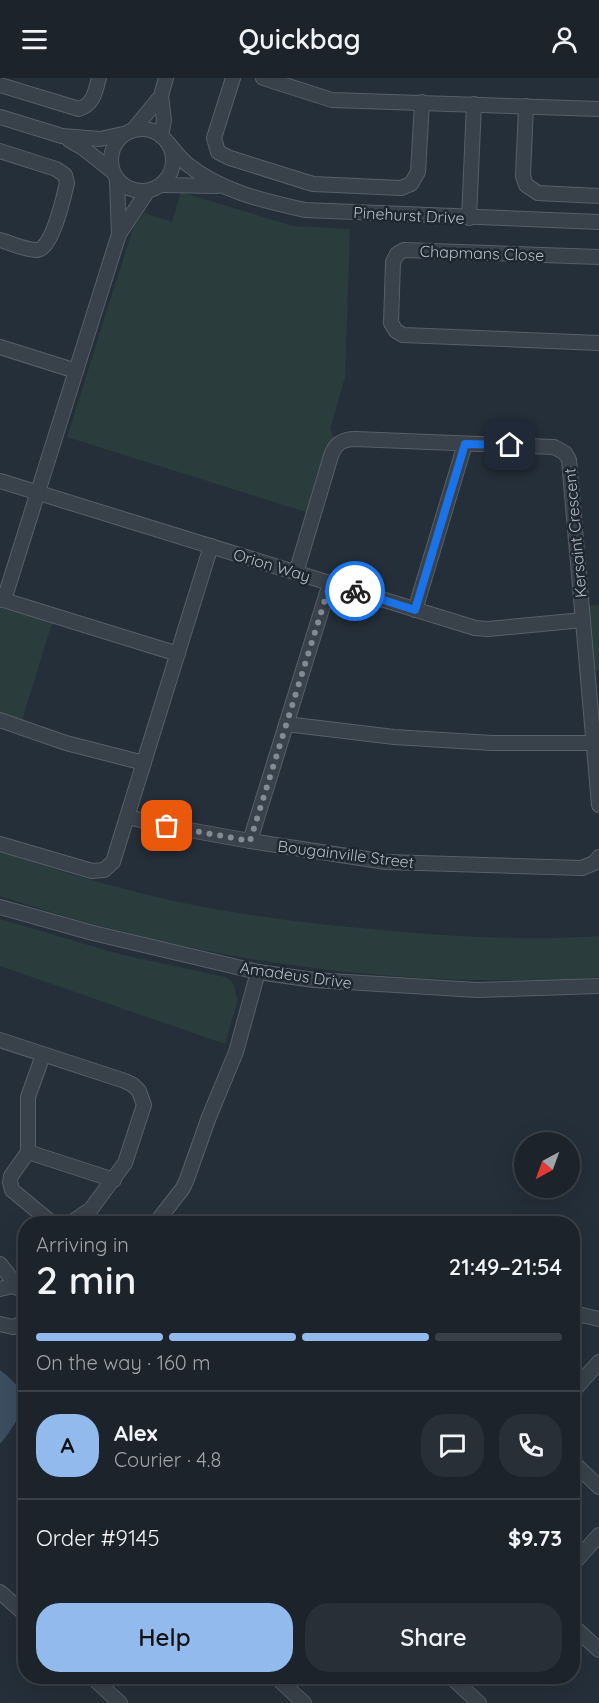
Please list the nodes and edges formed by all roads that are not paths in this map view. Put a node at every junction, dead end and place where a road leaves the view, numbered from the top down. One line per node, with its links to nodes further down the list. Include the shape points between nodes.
1 (99, 78): 5 (street, via 92,101 79,109)
2 (166, 78): 6 (street)
3 (233, 78): 7 (street, via 214,138 218,152 313,184 401,188 411,184 418,172)
4 (263, 78): 7 (street, via 333,100)
5 (0, 86)
6 (161, 96): 12 (street); 14 (street)
7 (422, 102): 8 (street)
8 (474, 104): 9 (street); 21 (street)
9 (526, 106): 10 (street); 20 (street, via 526,185 538,193)
10 (599, 109)
11 (0, 117): 13 (street)
12 (128, 132): 13 (street, via 100,140); 14 (street, via 143,129); 16 (street, via 112,150 110,160)
13 (62, 136): 16 (street, via 83,148)
14 (165, 139): 17 (street, via 173,162); 18 (street, Pinehurst Drive, via 185,162)
15 (0, 151): 24 (street, via 56,169 65,175 67,183 45,247 37,250)
16 (115, 176): 19 (street, via 126,188); 23 (street)
17 (161, 185): 18 (street, Pinehurst Drive); 19 (street)
18 (222, 186): 21 (street, Pinehurst Drive, via 305,210)
19 (147, 192): 23 (street)
20 (599, 196)
21 (469, 218): 22 (street, Pinehurst Drive)
22 (599, 222)
23 (119, 234): 28 (street)
24 (0, 240)
25 (599, 257): 26 (street, Chapmans Close, via 404,250 393,262 391,323 403,335)
26 (599, 343)
27 (0, 347): 28 (street)
28 (76, 371): 31 (street)
29 (465, 444): 33 (street, Kersaint Crescent, via 355,439 337,444); 36 (street); 37 (street, Kersaint Crescent, via 554,447 567,457)
30 (0, 481): 31 (street, Orion Way)
31 (38, 493): 32 (street, Orion Way); 35 (street)
32 (211, 546): 33 (street, Orion Way); 38 (street)
33 (296, 573): 34 (street, Orion Way)
34 (330, 584): 36 (street, Orion Way); 40 (street)
35 (2, 599): 38 (street)
36 (415, 610): 37 (street, Orion Way, via 480,629)
37 (583, 620): 41 (street)
38 (178, 654): 42 (street)
39 (0, 720): 42 (street, via 66,743)
40 (286, 724): 41 (street, via 394,737 492,743); 45 (street)
41 (594, 743): 43 (street)
42 (144, 763): 44 (street)
43 (599, 805)
44 (128, 816): 45 (street, Bougainville Street); 46 (street, via 113,862 100,871)
45 (250, 841): 47 (street, Bougainville Street, via 386,862 582,868)
46 (0, 844)
47 (599, 858)
48 (0, 906): 49 (street, Amadeus Drive)
49 (258, 972): 50 (street, Amadeus Drive, via 314,980 477,990); 57 (street, via 236,1052 187,1179)
50 (599, 986)
51 (0, 1040): 52 (street)
52 (43, 1055): 53 (street, via 28,1097); 54 (street, via 125,1081 142,1094 142,1110)
53 (28, 1152): 54 (street); 55 (street, via 10,1176 10,1184)
54 (114, 1180): 56 (street)
55 (43, 1216)
56 (82, 1216)
57 (161, 1216)
58 (0, 1264): 59 (street)
59 (18, 1285)
60 (18, 1288): 61 (street)
61 (0, 1289)
62 (580, 1315): 63 (street)
63 (599, 1319)
64 (0, 1324): 65 (street)
65 (18, 1325)
66 (599, 1362): 67 (street)
67 (580, 1383)
68 (580, 1469): 69 (street)
69 (599, 1487)
70 (599, 1535): 71 (street)
71 (580, 1556)
72 (0, 1592): 73 (street)
73 (18, 1608)
74 (580, 1632): 75 (street)
75 (599, 1650)
76 (100, 1684): 79 (street)
77 (284, 1684): 80 (street)
78 (459, 1684): 81 (street)
79 (120, 1703)
80 (304, 1703)
81 (479, 1703)

